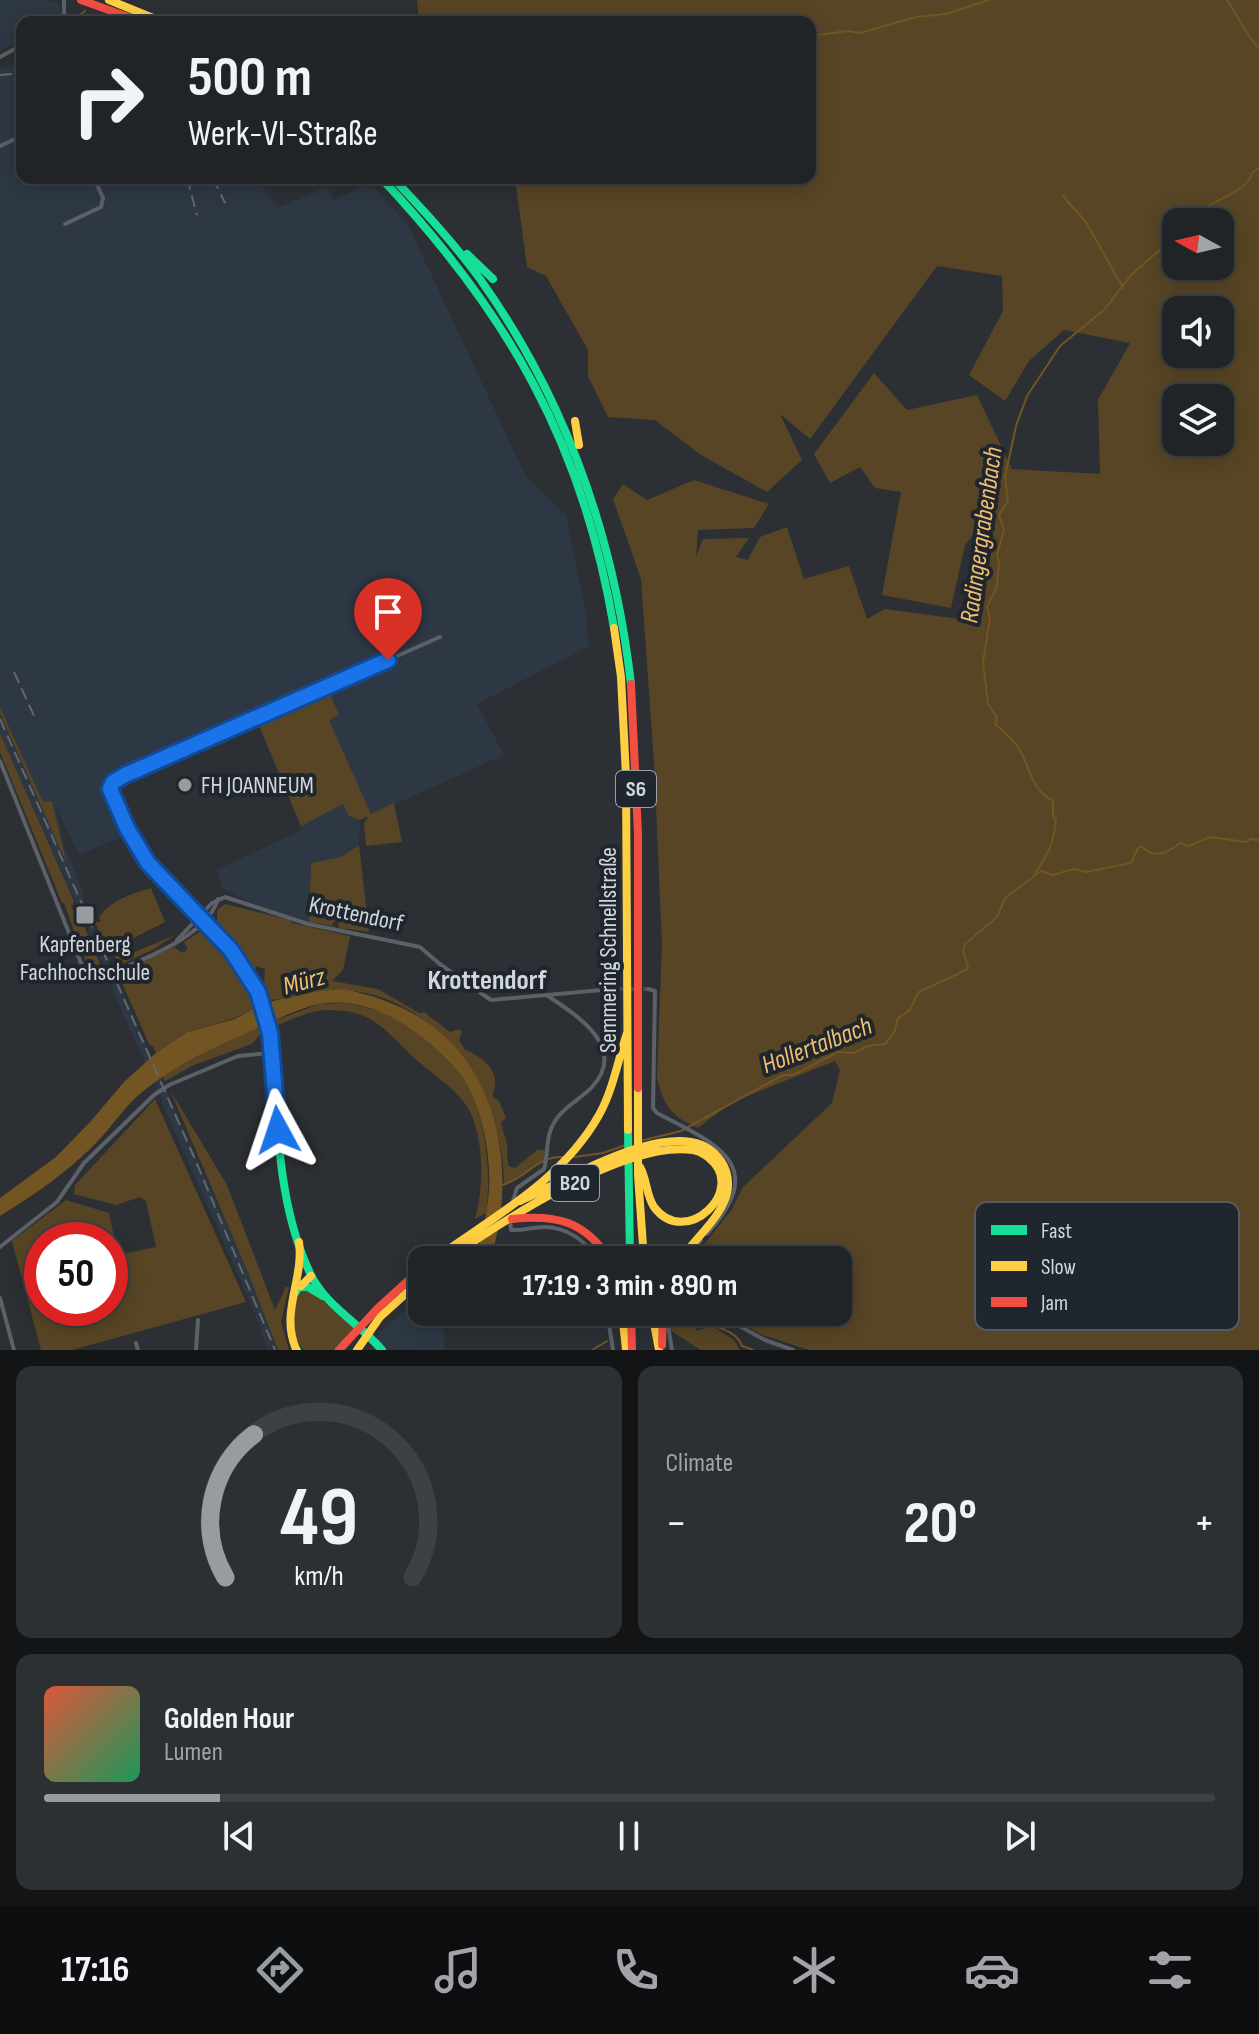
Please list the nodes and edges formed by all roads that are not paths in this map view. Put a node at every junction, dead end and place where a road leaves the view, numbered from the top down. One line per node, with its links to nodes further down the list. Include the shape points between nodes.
1 (81, 0): 3 (main road)
2 (109, 0): 4 (main road)
3 (125, 16)
4 (148, 16)
5 (97, 184): 10 (street, via 101,207)
6 (379, 184): 9 (main road)
7 (387, 184): 9 (main road, Semmering Schnellstraße / S6)
8 (399, 184): 11 (main road, Semmering Schnellstraße / S6)
9 (413, 212): 23 (main road, Semmering Schnellstraße / S6, via 515,346 557,427 604,568 623,698)
10 (65, 224)
11 (455, 244): 12 (main road); 14 (main road, Semmering Schnellstraße / S6, via 527,349)
12 (493, 279)
13 (575, 421): 14 (main road)
14 (583, 469): 25 (main road, Semmering Schnellstraße / S6, via 612,564 632,694)
15 (440, 637): 17 (street, via 113,782 110,793 145,859)
16 (0, 761): 19 (street, via 85,971)
17 (201, 919): 18 (street, Krottendorf, via 155,954); 22 (street, Krottendorf, via 219,899 229,898 320,927 420,947 491,1000); 24 (main road, via 231,950 258,992)
18 (116, 971)
19 (107, 975)
20 (613, 989): 22 (street, Krottendorf)
21 (648, 989): 37 (street, via 655,991 652,1101 657,1113 716,1144 730,1161 734,1192)
22 (546, 995): 32 (street, via 586,1024 605,1051 605,1060 594,1085 553,1123 546,1165 512,1197 511,1230 567,1231)
23 (628, 1028): 25 (main road, Semmering Schnellstraße / S6); 27 (main road, via 605,1102 578,1147)
24 (271, 1053): 29 (main road, via 284,1186); 38 (street, via 238,1056 154,1095 84,1163 57,1202)
25 (634, 1126): 26 (main road, Semmering Schnellstraße / S6)
26 (634, 1161): 26 (main road, via 673,1147 700,1151 717,1167 719,1196 698,1219 667,1217 650,1200 644,1171); 27 (main road, B20); 28 (main road, B20, via 560,1190); 34 (main road, Semmering Schnellstraße / S6); 35 (main road, Semmering Schnellstraße / S6); 36 (main road, via 665,1142 686,1140 711,1150 724,1166 724,1203)
27 (520, 1201): 30 (main road, B20)
28 (518, 1215): 31 (main road); 33 (main road, via 578,1226)
29 (299, 1242): 39 (main road); 41 (main road)
30 (452, 1246)
31 (466, 1246)
32 (589, 1246)
33 (600, 1246)
34 (631, 1246)
35 (643, 1246)
36 (691, 1246)
37 (698, 1246)
38 (0, 1247)
39 (311, 1276): 41 (main road, via 306,1274); 43 (main road)
40 (408, 1280): 53 (main road)
41 (298, 1283): 43 (main road); 58 (main road, via 288,1324)
42 (408, 1292): 53 (main road)
43 (323, 1296): 62 (main road)
44 (0, 1298): 55 (street)
45 (198, 1320): 57 (street)
46 (609, 1326): 63 (street)
47 (625, 1326): 64 (main road)
48 (630, 1326): 64 (main road)
49 (655, 1326): 65 (main road)
50 (662, 1326): 65 (main road)
51 (669, 1326): 66 (street)
52 (739, 1326): 67 (street)
53 (363, 1330): 59 (main road); 60 (main road); 61 (main road)
54 (136, 1343): 56 (street)
55 (14, 1350)
56 (138, 1350)
57 (196, 1350)
58 (297, 1350)
59 (339, 1350)
60 (349, 1350)
61 (357, 1350)
62 (382, 1350)
63 (613, 1350)
64 (629, 1350)
65 (660, 1350)
66 (672, 1350)
67 (793, 1350)

